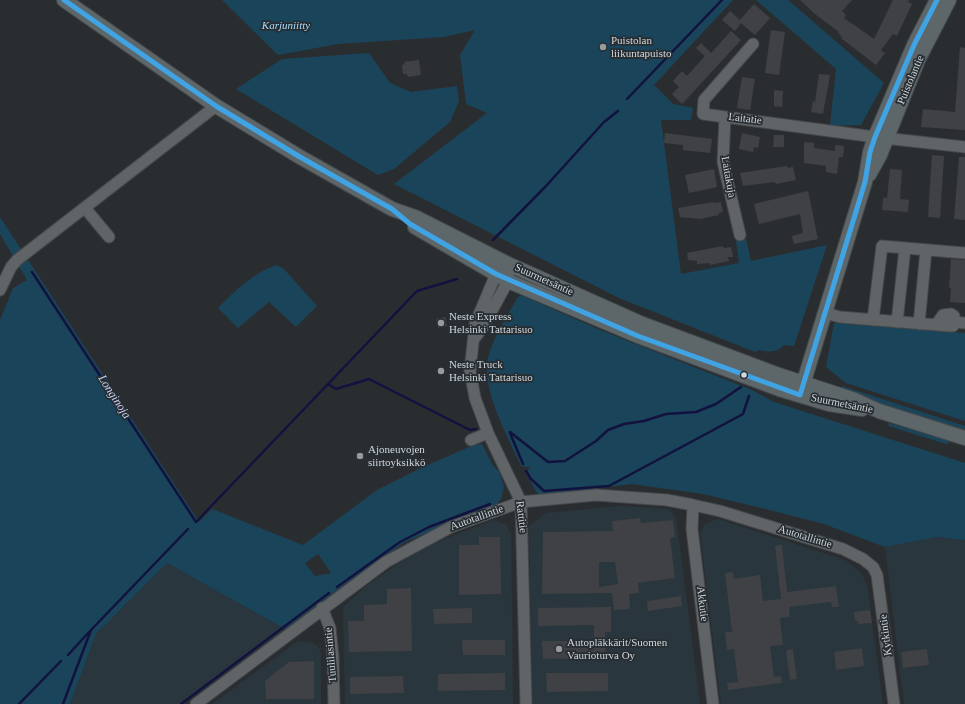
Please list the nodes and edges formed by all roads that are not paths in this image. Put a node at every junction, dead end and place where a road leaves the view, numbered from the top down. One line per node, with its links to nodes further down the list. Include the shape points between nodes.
1 (64, 0): 5 (main road, Suurmetsäntie)
2 (937, 0): 7 (main road, Puistolantie, via 914,45)
3 (949, 0): 7 (main road, Puistolantie)
4 (753, 44): 6 (street, Laitatie, via 704,100 703,114)
5 (216, 106): 9 (street); 10 (main road, Suurmetsäntie)
6 (725, 117): 7 (street, Laitatie); 11 (street, Laitakuja, via 723,162)
7 (880, 138): 8 (street, Laitatie); 19 (main road, Puistolantie, via 870,152 865,182)
8 (965, 147)
9 (85, 208): 12 (street); 18 (street, via 17,260)
10 (392, 209): 16 (main road, Suurmetsäntie); 17 (main road, Suurmetsäntie, via 410,224)
11 (740, 235)
12 (108, 237)
13 (905, 248): 14 (street); 20 (street, via 882,246); 21 (street)
14 (926, 250): 15 (street); 23 (street)
15 (965, 253)
16 (508, 264): 17 (street, Rattitie); 24 (main road, Suurmetsäntie, via 640,323 779,376)
17 (502, 278): 24 (main road, Suurmetsäntie, via 638,336); 25 (street, Rattitie, via 475,324 469,360 475,398)
18 (0, 290)
19 (825, 313): 20 (street); 24 (main road, Puistolantie)
20 (873, 320): 21 (street)
21 (897, 322): 23 (street)
22 (960, 323): 23 (street, via 953,326)
23 (919, 324)
24 (802, 389): 26 (main road, Suurmetsäntie, via 829,404 878,411)
25 (488, 433): 27 (street); 28 (street, Rattitie)
26 (965, 438)
27 (471, 440)
28 (521, 502): 29 (street, Autotallintie, via 596,495 667,500); 31 (street, Autotallintie, via 451,527 419,542 386,562); 34 (street, Rattitie)
29 (693, 505): 30 (street, Autotallintie, via 843,549); 35 (street, Akkutie, via 692,529)
30 (873, 567): 36 (street, Kytkintie, via 882,599)
31 (322, 608): 32 (street, Autotallintie); 33 (street, Tuulilasintie, via 330,628)
32 (196, 704)
33 (334, 704)
34 (526, 704)
35 (713, 704)
36 (894, 704)

